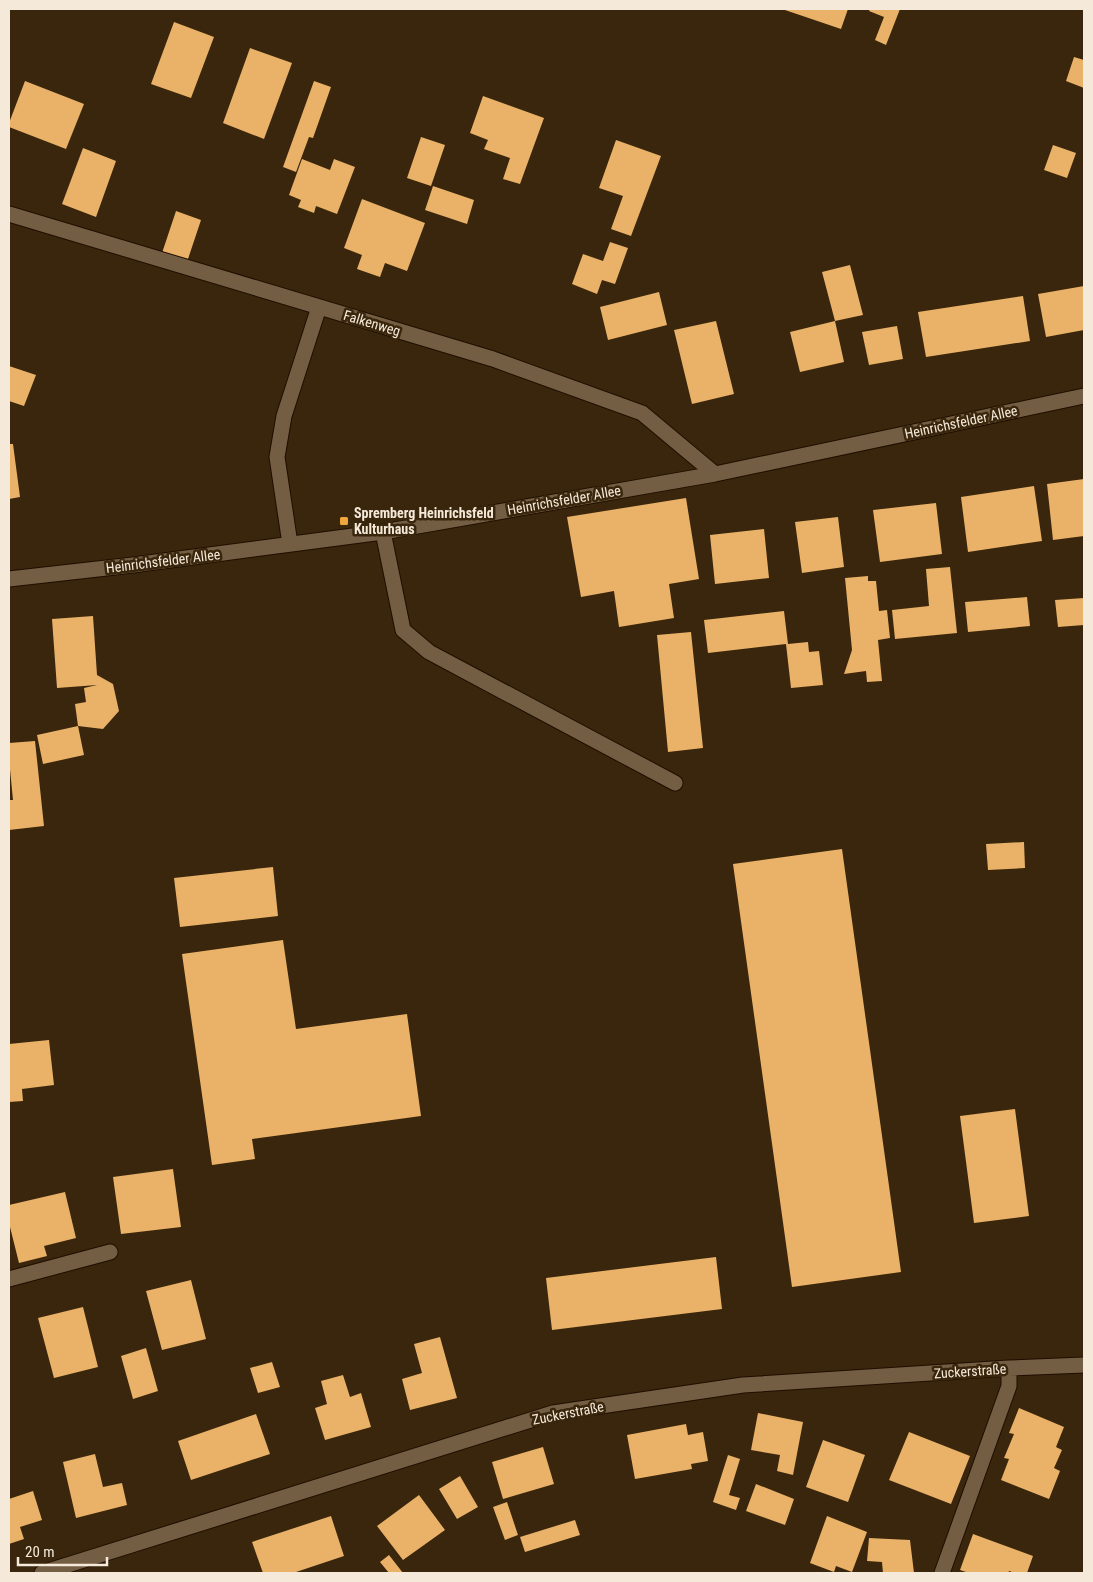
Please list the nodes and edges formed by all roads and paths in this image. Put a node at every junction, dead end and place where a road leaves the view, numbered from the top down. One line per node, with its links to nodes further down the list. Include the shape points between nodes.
1 (9, 214): 2 (street, Falkenweg)
2 (319, 307): 4 (street, Falkenweg, via 492,359 642,413); 6 (street, via 284,416 277,457)
3 (1084, 396): 4 (street, Heinrichsfelder Allee)
4 (715, 474): 5 (street, Heinrichsfelder Allee)
5 (382, 532): 6 (street, Heinrichsfelder Allee); 8 (street, via 403,630 430,652)
6 (290, 544): 7 (street, Heinrichsfelder Allee)
7 (9, 579)
8 (675, 783)
9 (110, 1252): 10 (street)
10 (9, 1279)
11 (1084, 1365): 12 (street, Zuckerstraße)
12 (1009, 1368): 13 (street, Zuckerstraße, via 743,1385 553,1413); 14 (street, via 1009,1386)
13 (42, 1573)
14 (942, 1573)

